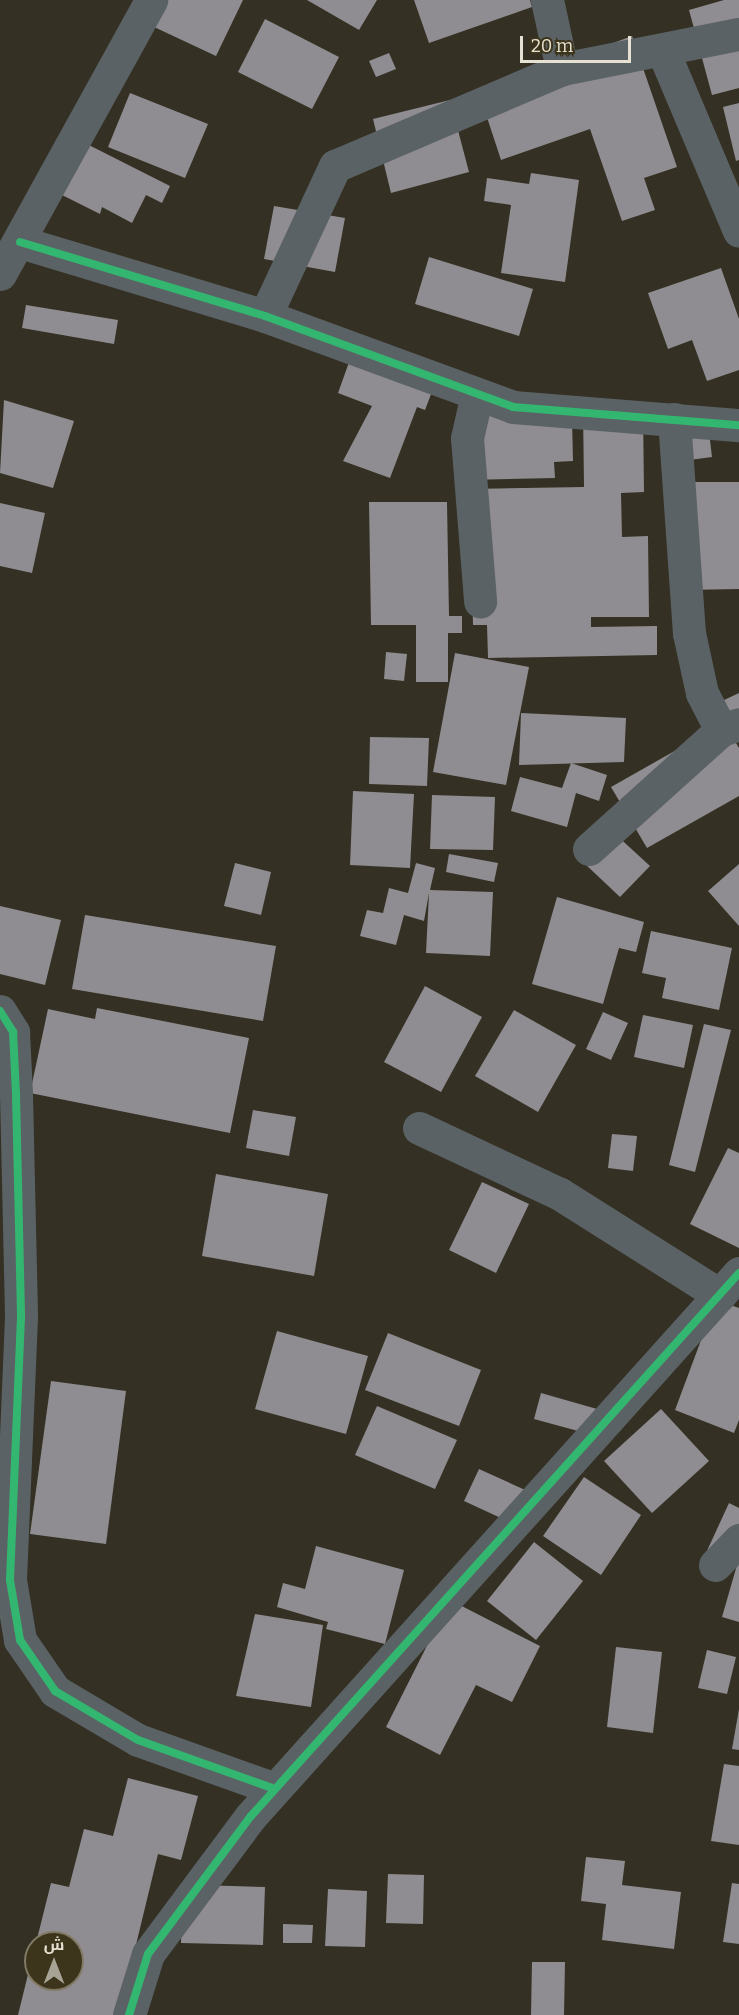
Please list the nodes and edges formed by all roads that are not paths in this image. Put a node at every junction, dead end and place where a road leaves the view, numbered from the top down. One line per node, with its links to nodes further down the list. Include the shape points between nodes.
1 (151, 0): 7 (street, via 59,158)
2 (547, 0): 5 (street)
3 (739, 34): 4 (street)
4 (663, 51): 5 (street); 6 (street)
5 (562, 69): 9 (street, via 335,166)
6 (739, 231)
7 (20, 242): 8 (street); 9 (street)
8 (0, 274)
9 (265, 316): 10 (street)
10 (477, 394): 11 (street, via 513,407); 13 (street, via 467,438)
11 (674, 419): 12 (street); 14 (street, via 689,633 702,693)
12 (739, 425)
13 (480, 601)
14 (730, 727): 15 (street)
15 (589, 849)
16 (0, 1011): 21 (street, via 13,1032 16,1094 21,1317 10,1580 20,1640 55,1691 138,1740)
17 (419, 1128): 18 (street, via 560,1194)
18 (729, 1284): 21 (street)
19 (739, 1540): 20 (street)
20 (716, 1565)
21 (275, 1789): 22 (street, via 148,1954)
22 (129, 2015)

